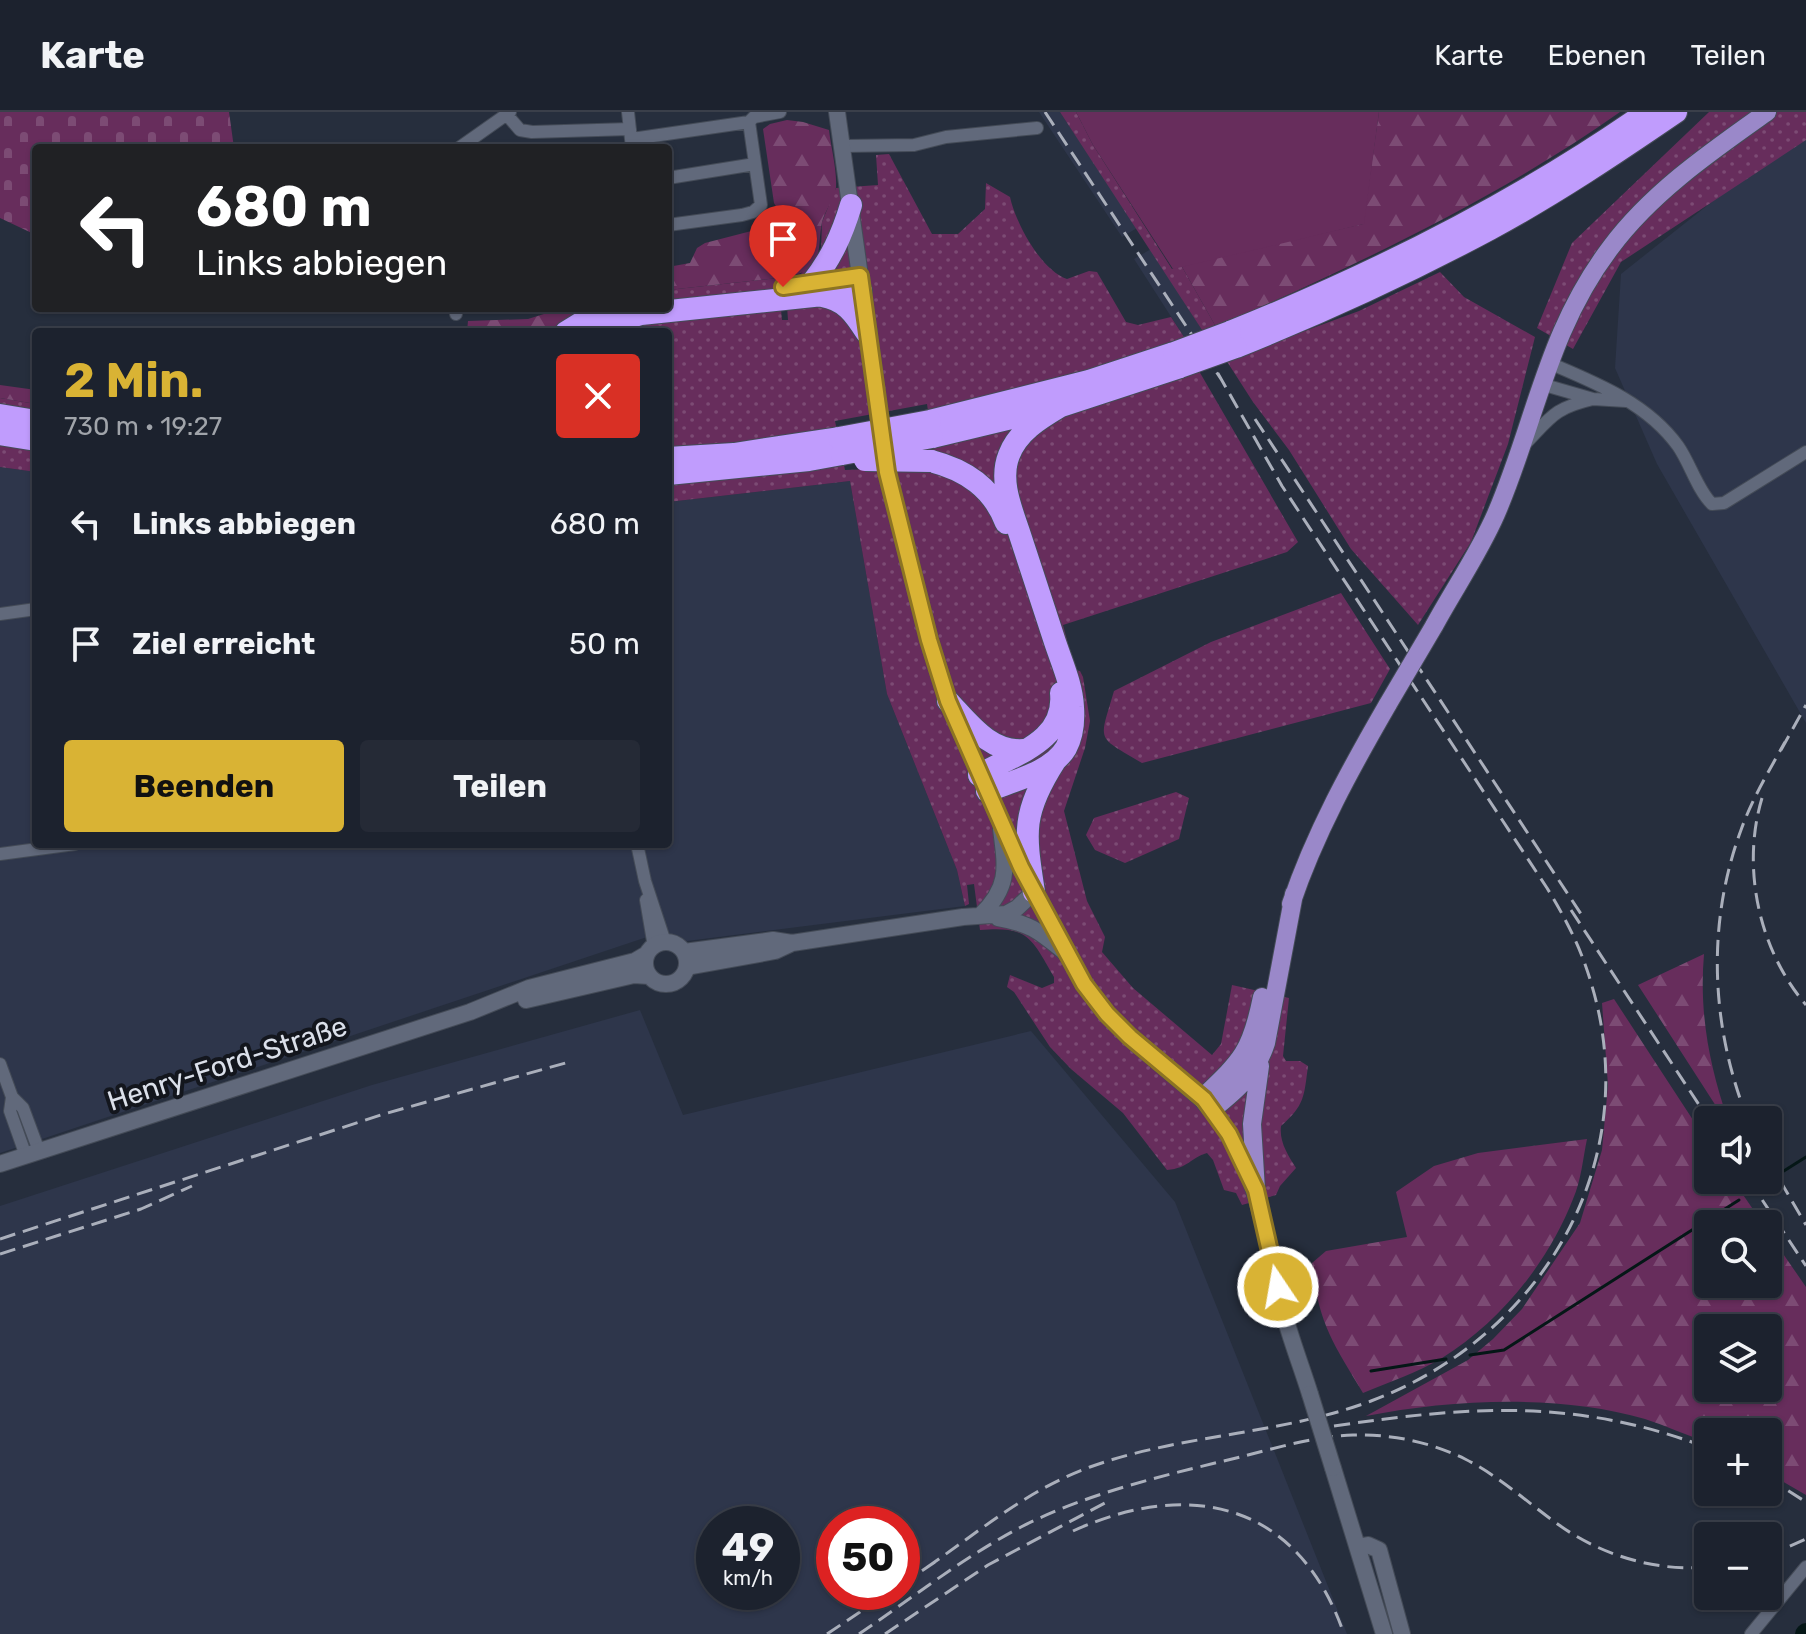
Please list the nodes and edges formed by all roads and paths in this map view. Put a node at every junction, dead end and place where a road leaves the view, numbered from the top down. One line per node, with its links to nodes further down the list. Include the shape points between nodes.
1 (628, 112): 10 (street)
2 (780, 112): 8 (street)
3 (837, 112): 12 (street)
4 (1647, 112): 26 (highway, via 1485,214)
5 (1676, 112): 26 (highway, via 1493,228 1377,286)
6 (1767, 112): 28 (main road, via 1681,177 1611,246 1569,313)
7 (508, 113): 10 (street, via 520,130); 11 (street)
8 (749, 122): 10 (street); 13 (street)
9 (1037, 128): 12 (street, via 914,145)
10 (631, 139)
11 (465, 144)
12 (843, 146): 15 (street)
13 (755, 164): 14 (street); 16 (street, via 762,199 753,212)
14 (672, 177)
15 (851, 205): 17 (street); 18 (highway, via 842,237)
16 (672, 224)
17 (861, 284): 18 (highway); 25 (main road)
18 (812, 290): 19 (highway); 20 (highway); 25 (highway, via 847,306)
19 (672, 300)
20 (672, 310)
21 (606, 312): 23 (highway)
22 (655, 312): 24 (highway)
23 (572, 328)
24 (607, 328)
25 (866, 332): 47 (main road, via 887,472)
26 (1233, 340): 27 (highway, bridge)
27 (1177, 360): 32 (highway); 35 (highway)
28 (1549, 363): 29 (main road); 31 (street)
29 (1541, 384): 30 (street); 38 (main road)
30 (1593, 399): 31 (street); 38 (street, via 1552,414)
31 (1626, 401): 41 (street, via 1666,429 1704,495 1716,505)
32 (1061, 406): 35 (highway); 49 (highway, via 1015,442 1005,471 1010,504 1073,704 1071,735)
33 (0, 415): 34 (highway)
34 (32, 420)
35 (931, 429): 40 (highway, bridge)
36 (0, 434): 37 (highway)
37 (32, 439)
38 (1520, 449): 56 (main road, bridge, via 1492,522 1334,800)
39 (672, 450): 42 (highway)
40 (842, 451): 42 (highway); 44 (highway, via 809,460); 48 (highway, bridge, via 931,461 961,471 976,480 1001,510 1061,695 1058,722)
41 (1806, 452)
42 (734, 454): 43 (highway)
43 (672, 458)
44 (672, 474)
45 (32, 610): 46 (street)
46 (0, 614)
47 (948, 701): 48 (highway, via 994,744); 50 (main road)
48 (1026, 749): 50 (highway)
49 (1055, 761): 50 (highway, via 1035,772); 55 (highway, via 1035,796 1026,828)
50 (983, 783): 51 (main road)
51 (1000, 824): 55 (main road); 57 (street, via 1004,881 996,900)
52 (45, 848): 54 (street)
53 (638, 848): 58 (street)
54 (0, 854)
55 (1034, 892): 57 (street, via 1006,914); 59 (main road)
56 (1294, 894): 63 (main road); 65 (main road, via 1248,1049)
57 (981, 915): 59 (street, via 1024,922); 60 (street, via 792,943 773,940)
58 (655, 948): 60 (street, via 675,945); 61 (street, via 645,965); 62 (street, Henry-Ford-Straße, via 635,961 529,988)
59 (1067, 954): 65 (main road, via 1107,1014)
60 (685, 959): 61 (street, via 681,978 669,984)
61 (649, 976): 62 (street, Henry-Ford-Straße)
62 (470, 1012): 66 (street, Henry-Ford-Straße)
63 (1260, 1062): 65 (main road, via 1249,1079); 68 (main road, via 1252,1124)
64 (0, 1064): 66 (street, via 12,1097 10,1111)
65 (1207, 1104): 68 (street, via 1229,1134)
66 (33, 1154): 67 (street, Henry-Ford-Straße)
67 (0, 1164)
68 (1256, 1190): 69 (street, bridge, via 1283,1310)
69 (1358, 1547): 71 (street); 72 (street, via 1379,1550)
70 (1806, 1567): 73 (street)
71 (1384, 1634)
72 (1402, 1634)
73 (1751, 1634)

